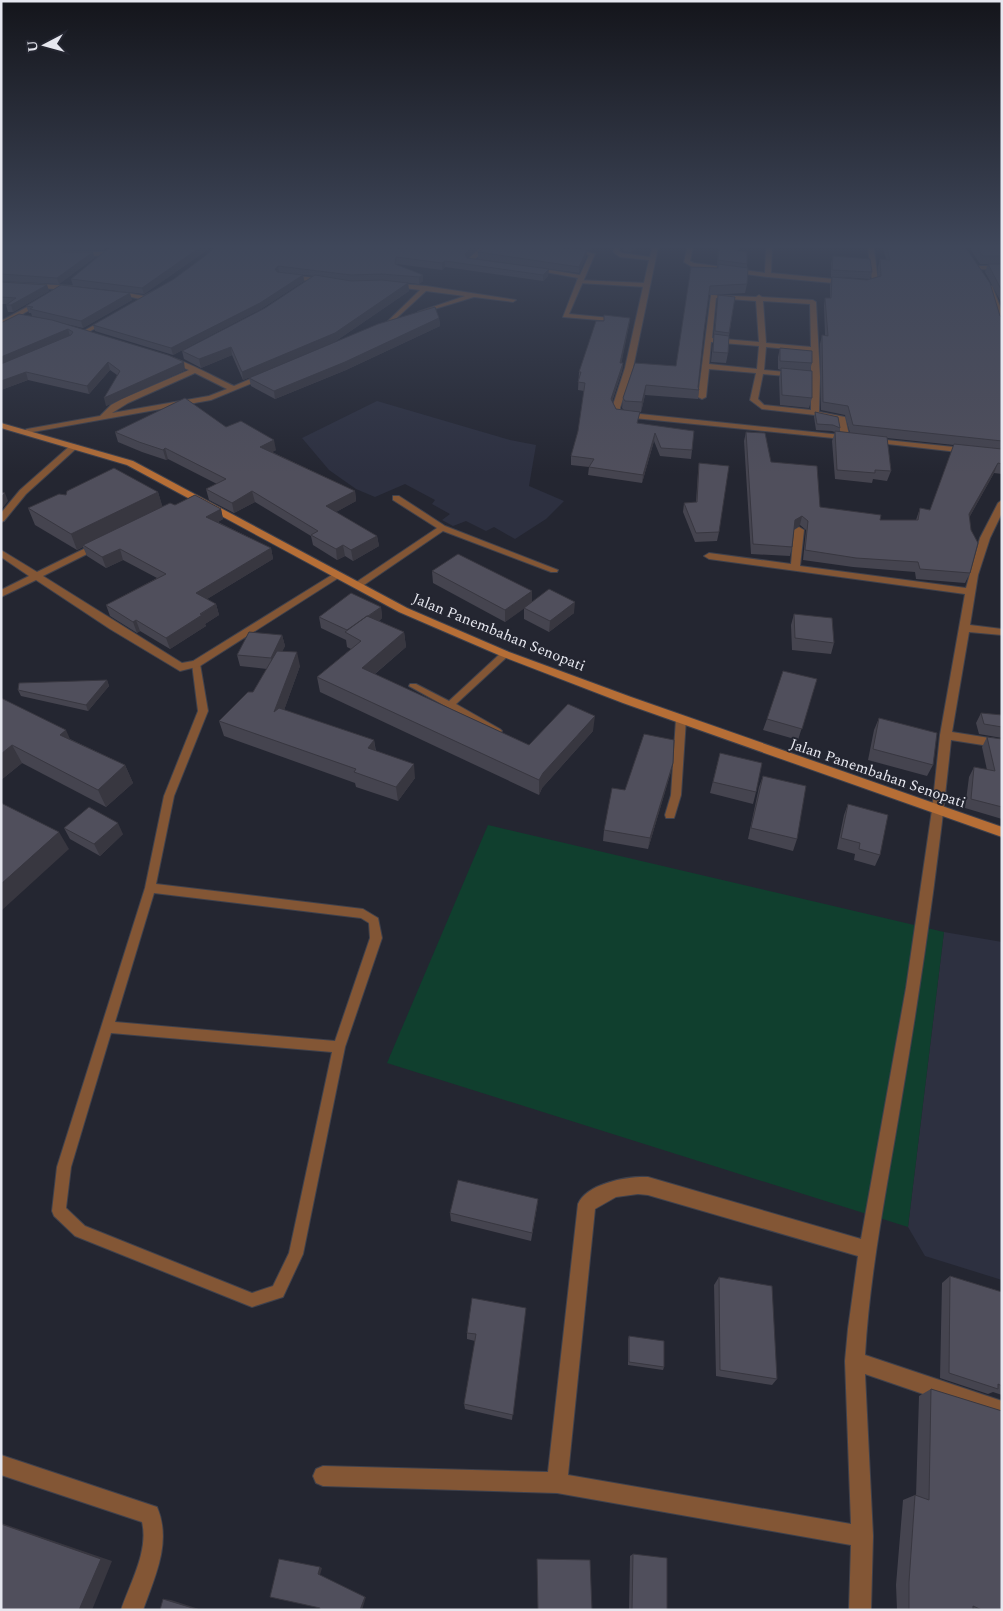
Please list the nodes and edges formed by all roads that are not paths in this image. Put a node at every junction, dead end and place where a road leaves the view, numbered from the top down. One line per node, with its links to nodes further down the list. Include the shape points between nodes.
1 (101, 323): 9 (street)
2 (638, 323): 28 (street, via 629,368 616,408 620,414)
3 (709, 323): 11 (street)
4 (761, 323): 12 (street)
5 (813, 323): 13 (street)
6 (388, 324): 7 (street)
7 (379, 328)
8 (75, 331): 9 (street)
9 (83, 333): 10 (street)
10 (92, 336)
11 (707, 340): 12 (street); 17 (street)
12 (763, 345): 13 (street); 19 (street)
13 (814, 349): 21 (street)
14 (158, 355): 16 (street)
15 (183, 355): 16 (street)
16 (174, 359): 18 (street)
17 (705, 366): 19 (street); 23 (street)
18 (196, 370): 22 (street); 25 (street, via 125,401)
19 (760, 372): 21 (street); 24 (street, via 754,400 759,405)
20 (270, 374): 22 (street)
21 (816, 377): 24 (street)
22 (234, 389): 25 (street, via 187,403)
23 (702, 397)
24 (815, 413): 28 (street, via 842,419)
25 (102, 418): 27 (street)
26 (1, 425): 27 (main road, Jalan Panembahan Senopati)
27 (27, 431): 29 (main road, Jalan Panembahan Senopati)
28 (845, 437): 30 (street)
29 (75, 446): 33 (street, via 23,492); 41 (main road, Jalan Panembahan Senopati, via 130,463 187,500)
30 (1002, 455)
31 (396, 498): 34 (lane)
32 (1002, 503): 44 (street, via 985,538)
33 (1, 518)
34 (442, 528): 40 (lane); 43 (lane)
35 (799, 530): 39 (street)
36 (106, 541): 42 (street)
37 (1, 553): 42 (street)
38 (709, 556): 39 (street)
39 (795, 568): 44 (street)
40 (554, 570)
41 (338, 575): 43 (main road, Jalan Panembahan Senopati); 49 (street)
42 (38, 576): 45 (street); 49 (street, via 176,666)
43 (358, 586): 48 (main road, Jalan Panembahan Senopati, via 403,610)
44 (970, 592): 46 (street)
45 (1, 594)
46 (965, 628): 47 (street); 53 (street)
47 (1002, 632)
48 (505, 654): 51 (lane); 52 (main road, Jalan Panembahan Senopati)
49 (196, 664): 59 (lane, via 203,711 169,796)
50 (413, 686): 51 (lane)
51 (450, 705): 54 (lane)
52 (681, 719): 56 (main road, Jalan Panembahan Senopati); 57 (lane, via 676,795)
53 (946, 735): 55 (street); 56 (street)
54 (508, 737)
55 (1002, 744)
56 (938, 810): 58 (main road, Jalan Panembahan Senopati); 62 (street, via 913,988)
57 (670, 814)
58 (1002, 832)
59 (150, 888): 60 (lane); 61 (lane, via 363,914 374,921 376,938)
60 (108, 1027): 61 (lane); 61 (lane, via 64,1167 59,1211 80,1231 252,1300 278,1292 296,1254)
61 (339, 1047)
62 (868, 1250): 63 (street); 67 (street, via 648,1186 618,1186 587,1204)
63 (855, 1360): 64 (street); 68 (street)
64 (1002, 1411)
65 (1, 1465): 69 (street, via 150,1514 154,1538)
66 (323, 1476): 67 (street)
67 (557, 1483): 68 (street)
68 (862, 1536): 70 (street)
69 (132, 1610)
70 (860, 1610)

